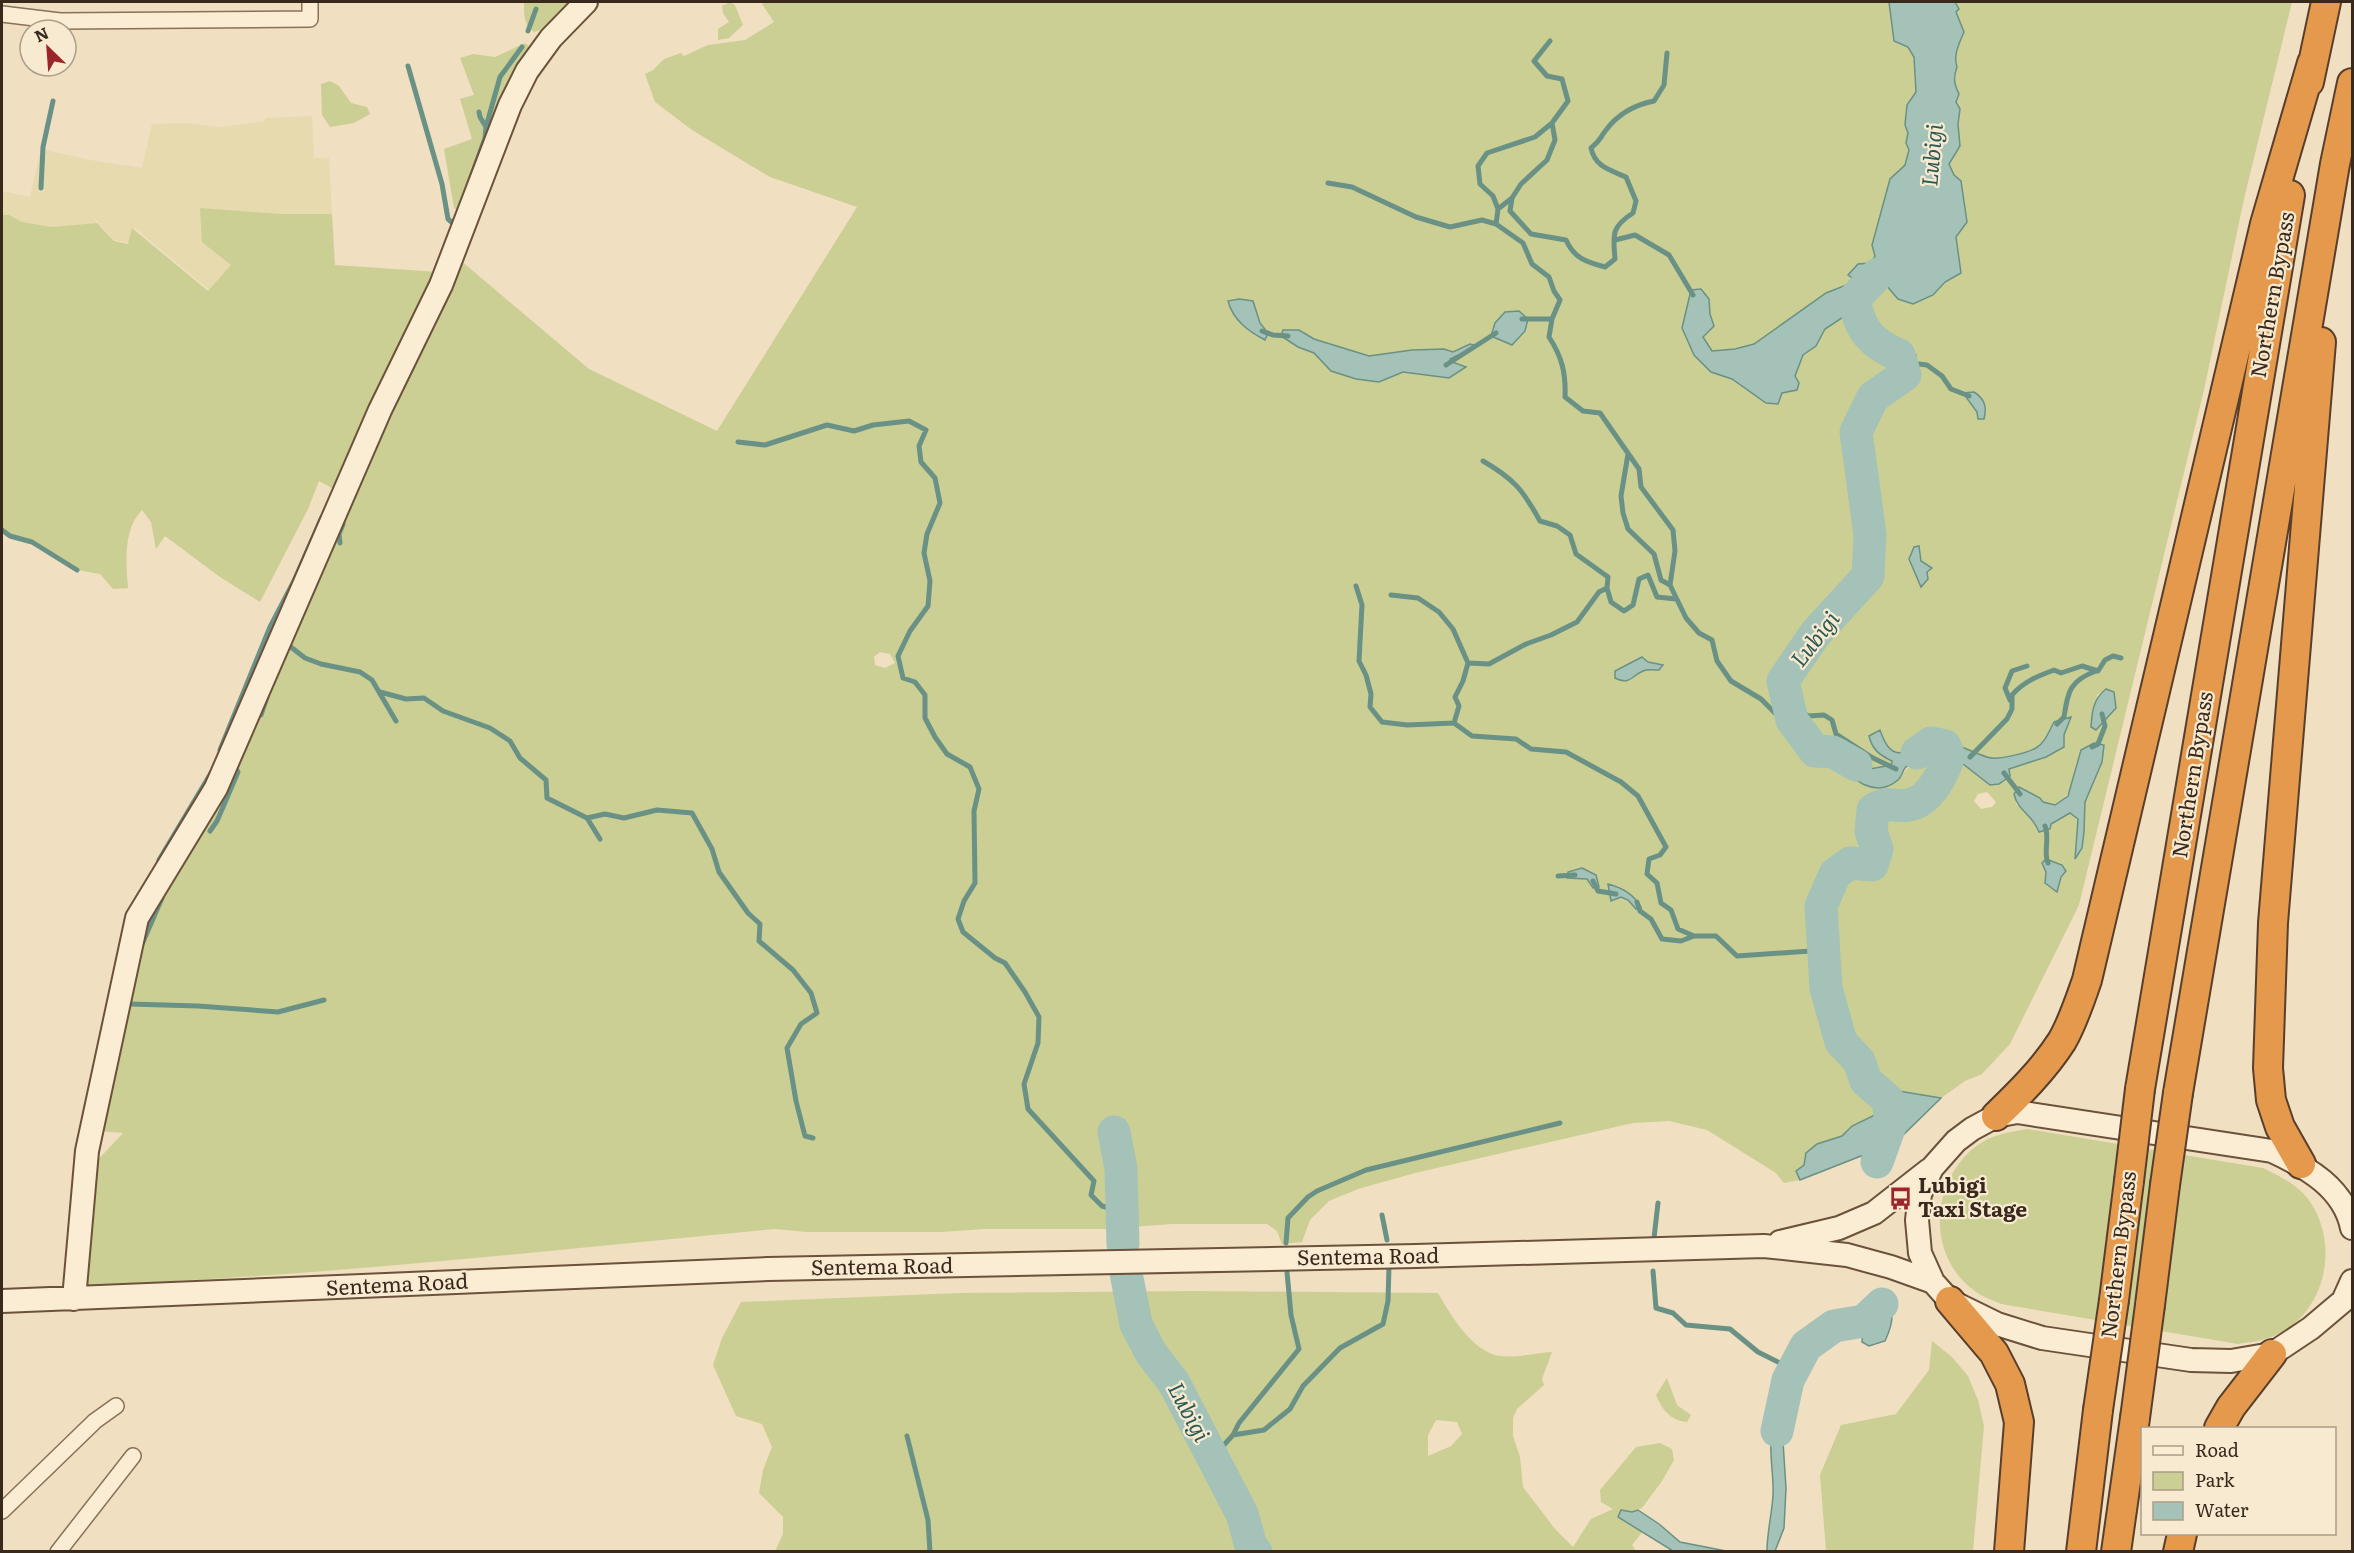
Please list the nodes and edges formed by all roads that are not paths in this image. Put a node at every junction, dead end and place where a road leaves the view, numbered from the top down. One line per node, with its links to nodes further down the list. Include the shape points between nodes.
1 (310, 2): 4 (street, via 310,19 60,21)
2 (586, 2): 16 (main road, via 551,38 527,71 510,105 441,285 380,410 216,788 137,918 87,1151)
3 (2326, 2): 5 (highway, Northern Bypass)
4 (2, 14)
5 (2312, 63): 8 (highway, via 2265,224 2087,980 2062,1040 2034,1078); 26 (highway, Northern Bypass, bridge, via 2140,1089)
6 (2352, 83): 7 (highway, Northern Bypass)
7 (2335, 164): 10 (highway, via 2273,923 2268,1068 2271,1100 2280,1127); 27 (highway, Northern Bypass, bridge, via 2178,1094)
8 (1996, 1116): 9 (main road, via 1956,1142); 10 (main road, via 2017,1112 2272,1151)
9 (1932, 1168): 13 (main road, Sentema Road, via 1874,1213 1839,1228); 14 (main road, via 1920,1194 1917,1220 1920,1253)
10 (2311, 1172): 11 (main road); 12 (main road, via 2339,1196)
11 (2352, 1197)
12 (2352, 1228)
13 (1764, 1246): 14 (main road, Sentema Road, via 1847,1255 1892,1267); 16 (main road, Sentema Road, via 768,1269)
14 (1942, 1291): 18 (main road, Sentema Road, via 1997,1324 2042,1338 2191,1359 2231,1361); 25 (highway, via 1994,1353 2010,1384 2019,1422)
15 (2349, 1292): 18 (main road, via 2311,1328)
16 (74, 1299): 17 (main road, Sentema Road)
17 (2, 1301)
18 (2272, 1354): 20 (highway)
19 (116, 1406): 22 (street, via 95,1421)
20 (2220, 1427)
21 (133, 1456): 24 (street)
22 (2, 1511)
23 (2182, 1535): 28 (highway)
24 (58, 1551)
25 (2009, 1551)
26 (2081, 1551)
27 (2116, 1551)
28 (2178, 1551)

